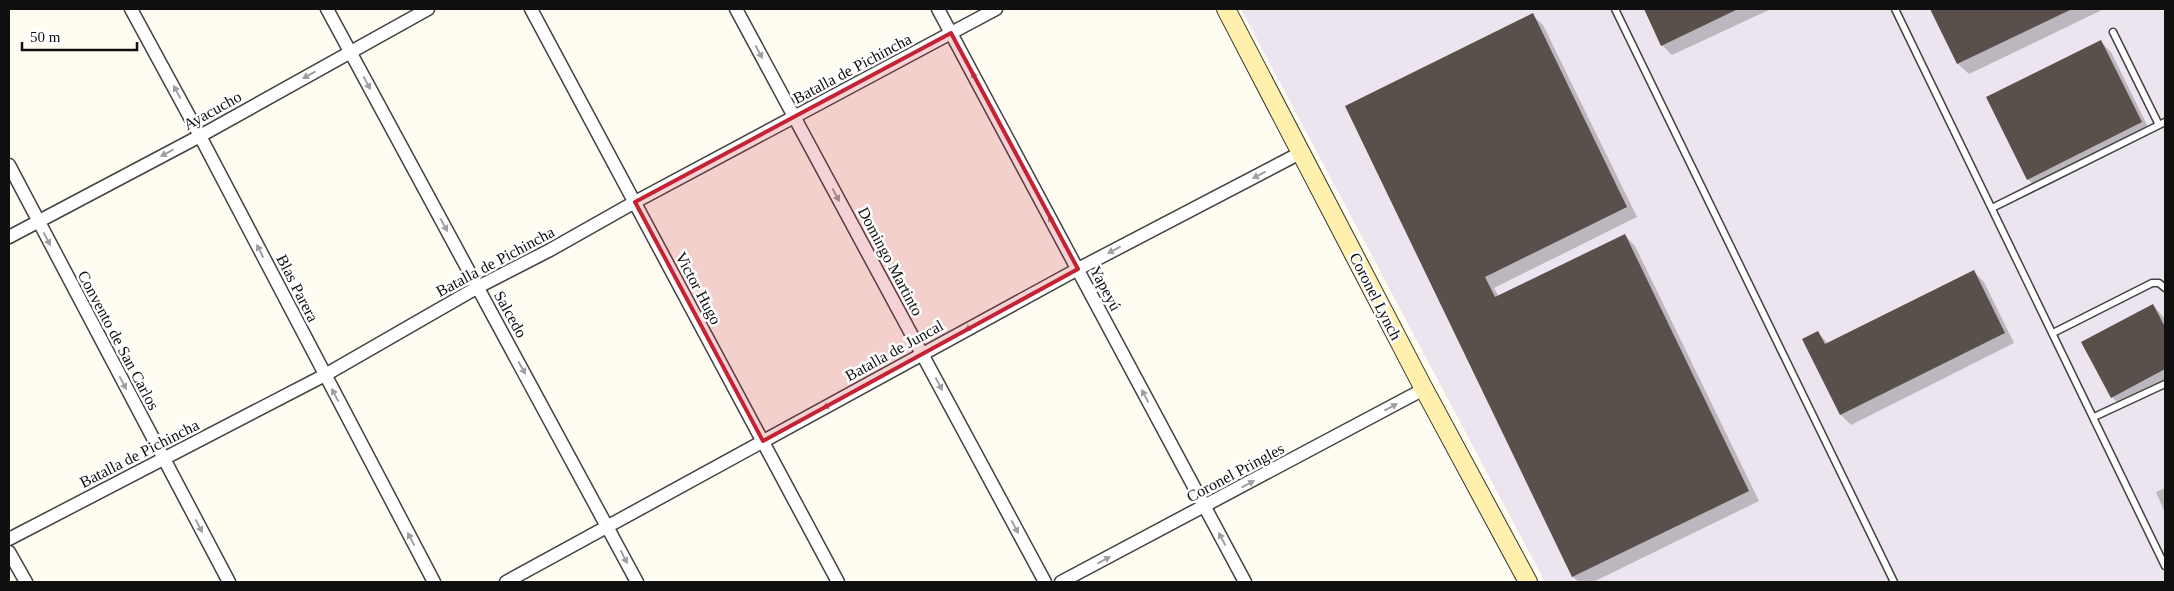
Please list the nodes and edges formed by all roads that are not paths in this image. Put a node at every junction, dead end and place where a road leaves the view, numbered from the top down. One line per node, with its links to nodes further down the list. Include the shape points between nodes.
1 (131, 9): 16 (street, Blas Parera, one-way to 1)
2 (327, 9): 13 (street, Salcedo)
3 (428, 9): 13 (street, Ayacucho)
4 (532, 9): 19 (street, Victor Hugo)
5 (736, 9): 14 (street, Domingo Martinto, one-way to 14)
6 (938, 9): 12 (street, Yapeyú)
7 (996, 9): 12 (street, Batalla de Pichincha)
8 (1226, 9): 17 (main road, Coronel Lynch)
9 (1615, 9): 49 (lane)
10 (1895, 9): 20 (lane)
11 (2113, 32): 15 (lane)
12 (951, 33): 14 (street, Batalla de Pichincha); 23 (street, Yapeyú, one-way to 12)
13 (350, 52): 16 (street, Ayacucho, one-way to 16); 24 (street, Salcedo, one-way to 24)
14 (794, 117): 19 (street, Batalla de Pichincha); 27 (street, Domingo Martinto, one-way to 27)
15 (2162, 124): 20 (lane)
16 (200, 136): 21 (street, Ayacucho, one-way to 21); 28 (street, Blas Parera, one-way to 16)
17 (1302, 152): 23 (street, Batalla de Juncal, one-way to 23); 30 (main road, Coronel Lynch)
18 (9, 165): 21 (street, Convento de San Carlos)
19 (635, 202): 24 (street, Batalla de Pichincha); 32 (street, Victor Hugo)
20 (1992, 208): 26 (lane)
21 (38, 222): 22 (street, Ayacucho); 33 (street, Convento de San Carlos, one-way to 33)
22 (9, 237)
23 (1078, 269): 27 (street, Batalla de Juncal, one-way to 27); 34 (street, Yapeyú, one-way to 23)
24 (478, 287): 28 (street, Batalla de Pichincha); 35 (street, Salcedo, one-way to 35)
25 (2165, 288): 26 (lane, via 2159,283 2152,283)
26 (2053, 333): 31 (lane)
27 (922, 353): 32 (street, Batalla de Juncal, one-way to 32); 45 (street, Domingo Martinto, one-way to 45)
28 (324, 375): 33 (street, Batalla de Pichincha); 41 (street, Blas Parera, one-way to 28)
29 (2165, 384): 31 (lane)
30 (1424, 389): 34 (street, Coronel Pringles, one-way to 30); 48 (main road, Coronel Lynch)
31 (2094, 417): 38 (lane)
32 (763, 441): 35 (street, Batalla de Juncal); 44 (street, Victor Hugo)
33 (163, 459): 36 (street, Batalla de Pichincha); 40 (street, Convento de San Carlos, one-way to 40)
34 (1205, 507): 46 (street, Coronel Pringles, one-way to 34); 47 (street, Yapeyú, one-way to 34)
35 (608, 526): 42 (street, Batalla de Juncal); 43 (street, Salcedo, one-way to 43)
36 (9, 539)
37 (9, 552): 39 (street)
38 (2165, 566)
39 (26, 582)
40 (230, 582)
41 (434, 582)
42 (506, 582)
43 (637, 582)
44 (838, 582)
45 (1044, 582)
46 (1061, 582)
47 (1245, 582)
48 (1528, 582)
49 (1894, 582)

